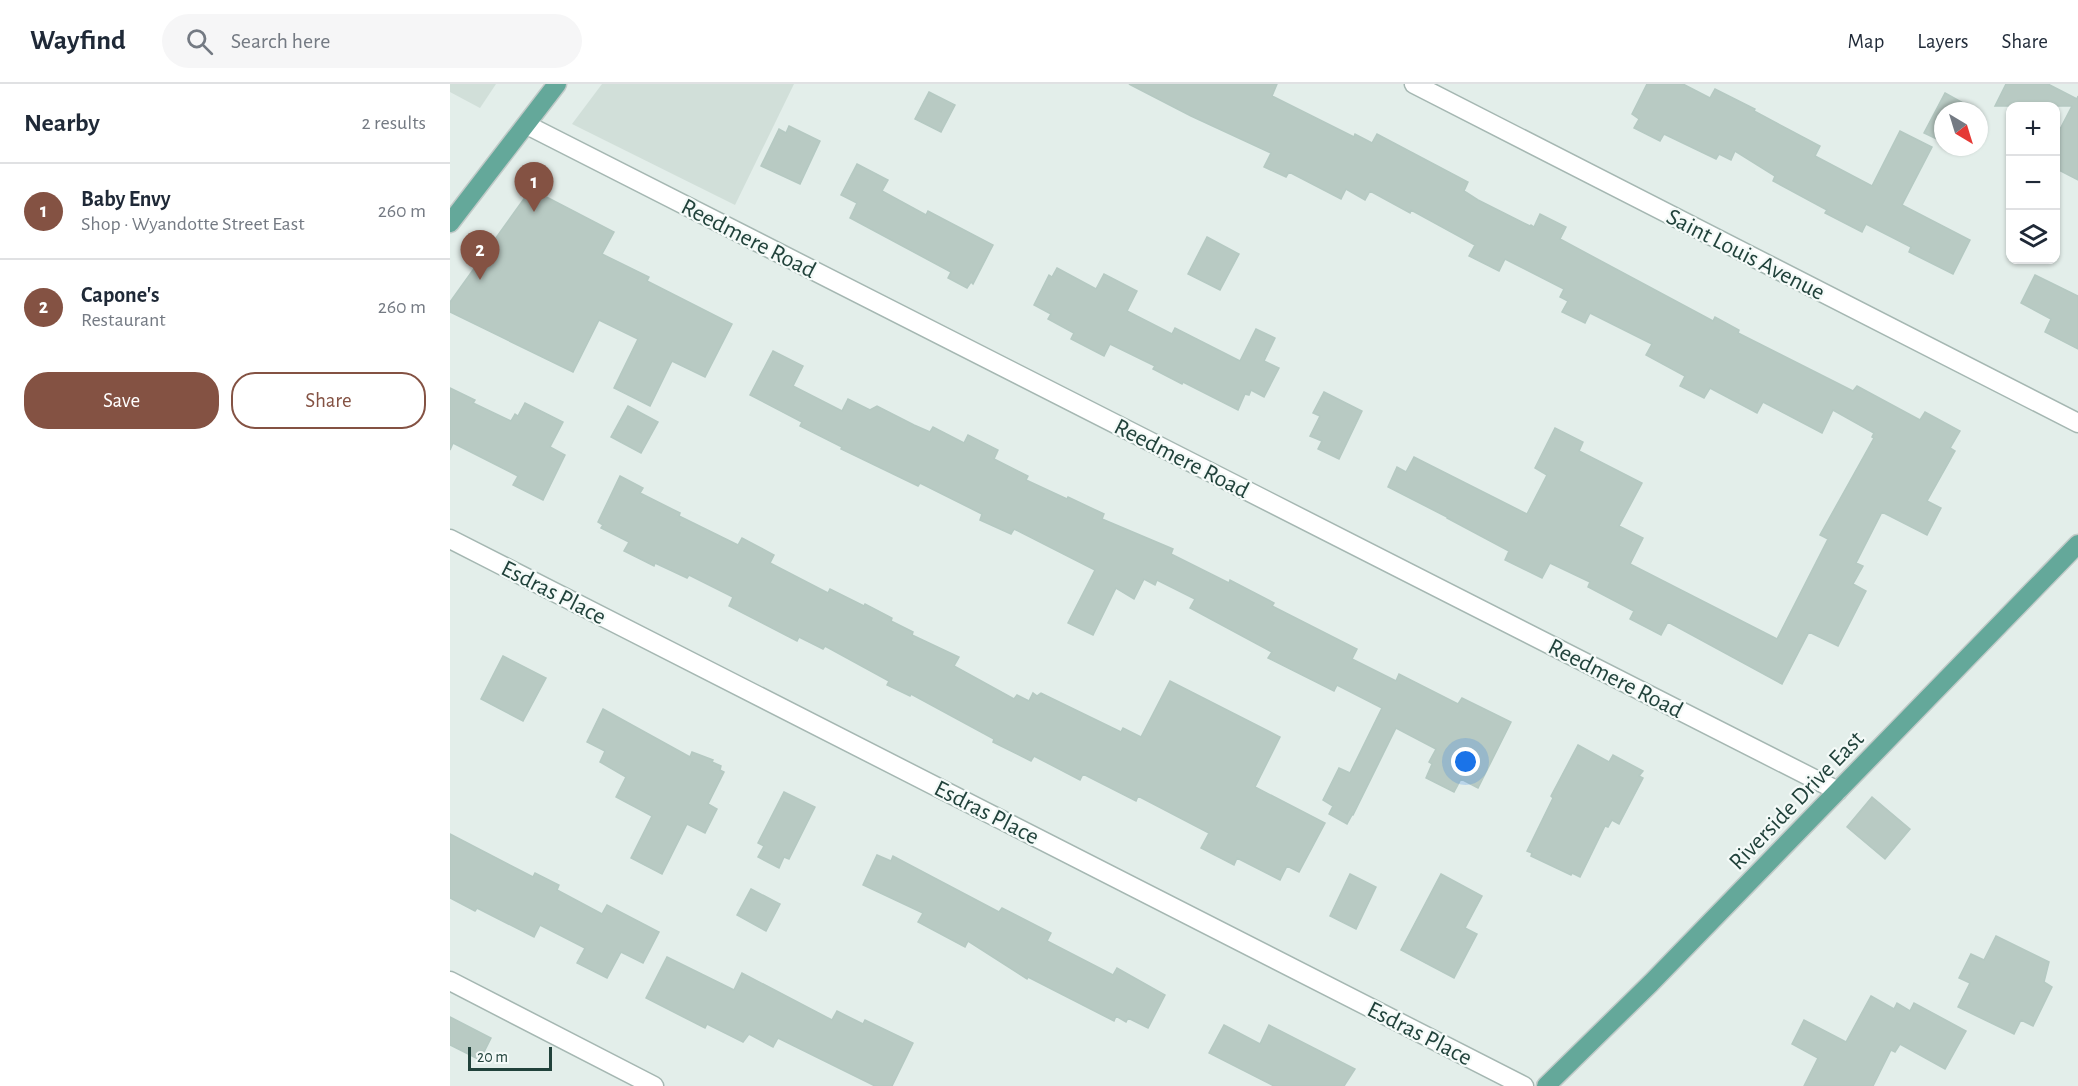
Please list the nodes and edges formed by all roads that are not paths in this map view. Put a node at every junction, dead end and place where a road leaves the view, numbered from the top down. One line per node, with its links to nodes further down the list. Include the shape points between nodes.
1 (557, 84): 3 (main road)
2 (1414, 84): 5 (street, Saint Louis Avenue)
3 (527, 125): 4 (main road); 8 (street, Reedmere Road)
4 (450, 224)
5 (2078, 423)
6 (450, 539): 11 (street, Esdras Place)
7 (2078, 544): 8 (main road, Riverside Drive East)
8 (1838, 791): 12 (main road, Riverside Drive East)
9 (450, 981): 10 (street)
10 (654, 1086)
11 (1524, 1086)
12 (1546, 1086)

